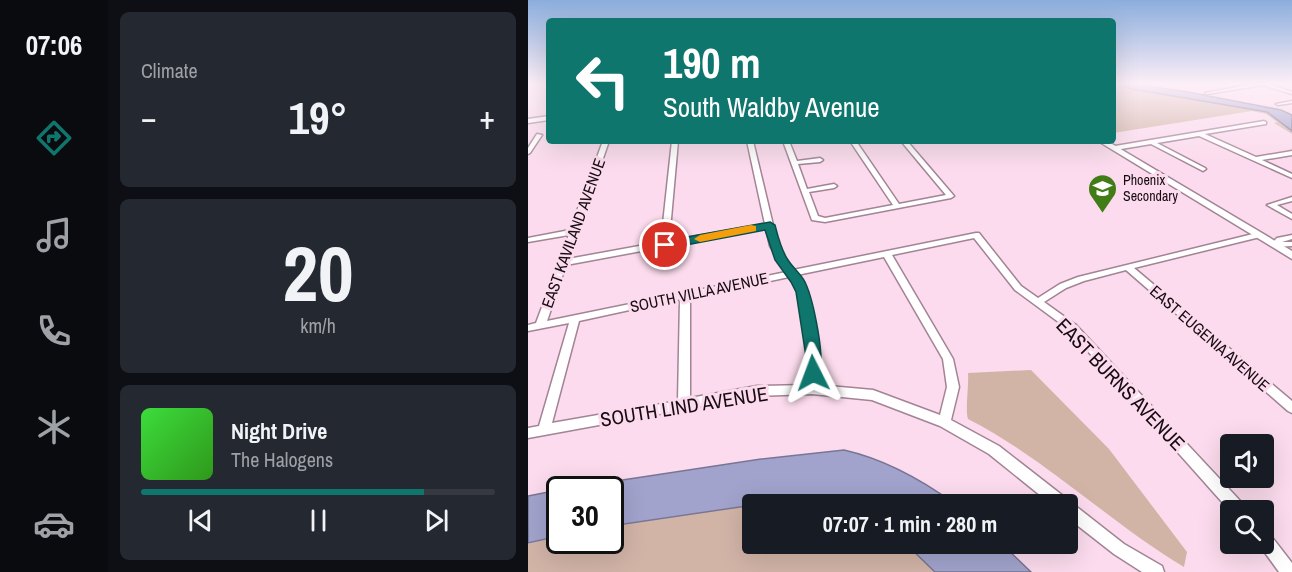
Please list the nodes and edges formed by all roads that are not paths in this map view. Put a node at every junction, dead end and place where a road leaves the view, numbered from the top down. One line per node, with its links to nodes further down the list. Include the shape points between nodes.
1 (546, 119): 2 (street)
2 (528, 121)
3 (1263, 123): 4 (street)
4 (1200, 134): 6 (street); 17 (street)
5 (528, 136): 15 (street, via 539,135)
6 (1152, 142): 14 (street); 20 (street)
7 (605, 144): 30 (street, EAST KAVILAND AVENUE)
8 (675, 144): 36 (street)
9 (751, 144): 29 (street)
10 (787, 144): 19 (street)
11 (855, 144): 27 (street)
12 (907, 144): 25 (street)
13 (1107, 144): 14 (street)
14 (1114, 148): 31 (street)
15 (528, 152)
16 (1292, 153): 17 (street)
17 (1257, 159): 21 (street)
18 (820, 160): 19 (street)
19 (795, 163): 23 (street)
20 (1203, 169)
21 (1292, 176)
22 (834, 186): 23 (street)
23 (805, 191): 27 (street, via 819,220)
24 (961, 192): 25 (street)
25 (951, 195): 27 (street)
26 (1292, 199): 28 (street, via 1271,205)
27 (898, 207)
28 (1292, 217)
29 (770, 225): 36 (street); 42 (street, via 774,246)
30 (573, 232): 34 (street); 40 (street, EAST KAVILAND AVENUE)
31 (1257, 235): 37 (street); 41 (street)
32 (976, 236): 38 (street, SOUTH VILLA AVENUE); 44 (street, EAST BURNS AVENUE, via 1018,288)
33 (1292, 237): 37 (street)
34 (528, 240)
35 (1292, 244): 37 (street)
36 (665, 245): 40 (street)
37 (1274, 245): 39 (street)
38 (887, 254): 42 (street, SOUTH VILLA AVENUE); 51 (street, via 948,358 953,387)
39 (1292, 256)
40 (562, 263): 46 (street, EAST KAVILAND AVENUE)
41 (1128, 268): 44 (street, via 1063,286); 50 (street, EAST EUGENIA AVENUE)
42 (791, 273): 43 (street, SOUTH VILLA AVENUE); 48 (street, via 802,292 814,357)
43 (685, 296): 45 (street, SOUTH VILLA AVENUE); 49 (street)
44 (1038, 302): 55 (street, EAST BURNS AVENUE, via 1072,327)
45 (575, 318): 46 (street, SOUTH VILLA AVENUE); 52 (street)
46 (540, 326): 47 (street, SOUTH VILLA AVENUE)
47 (528, 328)
48 (812, 389): 49 (street, SOUTH LIND AVENUE, via 757,391); 51 (street, SOUTH LIND AVENUE, via 873,395)
49 (684, 405): 52 (street, SOUTH LIND AVENUE)
50 (1292, 408)
51 (944, 422): 54 (street, SOUTH LIND AVENUE, via 994,450)
52 (544, 429): 53 (street, SOUTH LIND AVENUE)
53 (528, 433)
54 (1049, 494)
55 (1230, 500)
56 (1078, 517): 58 (street)
57 (1274, 552): 59 (street)
58 (1156, 572)
59 (1289, 572)

